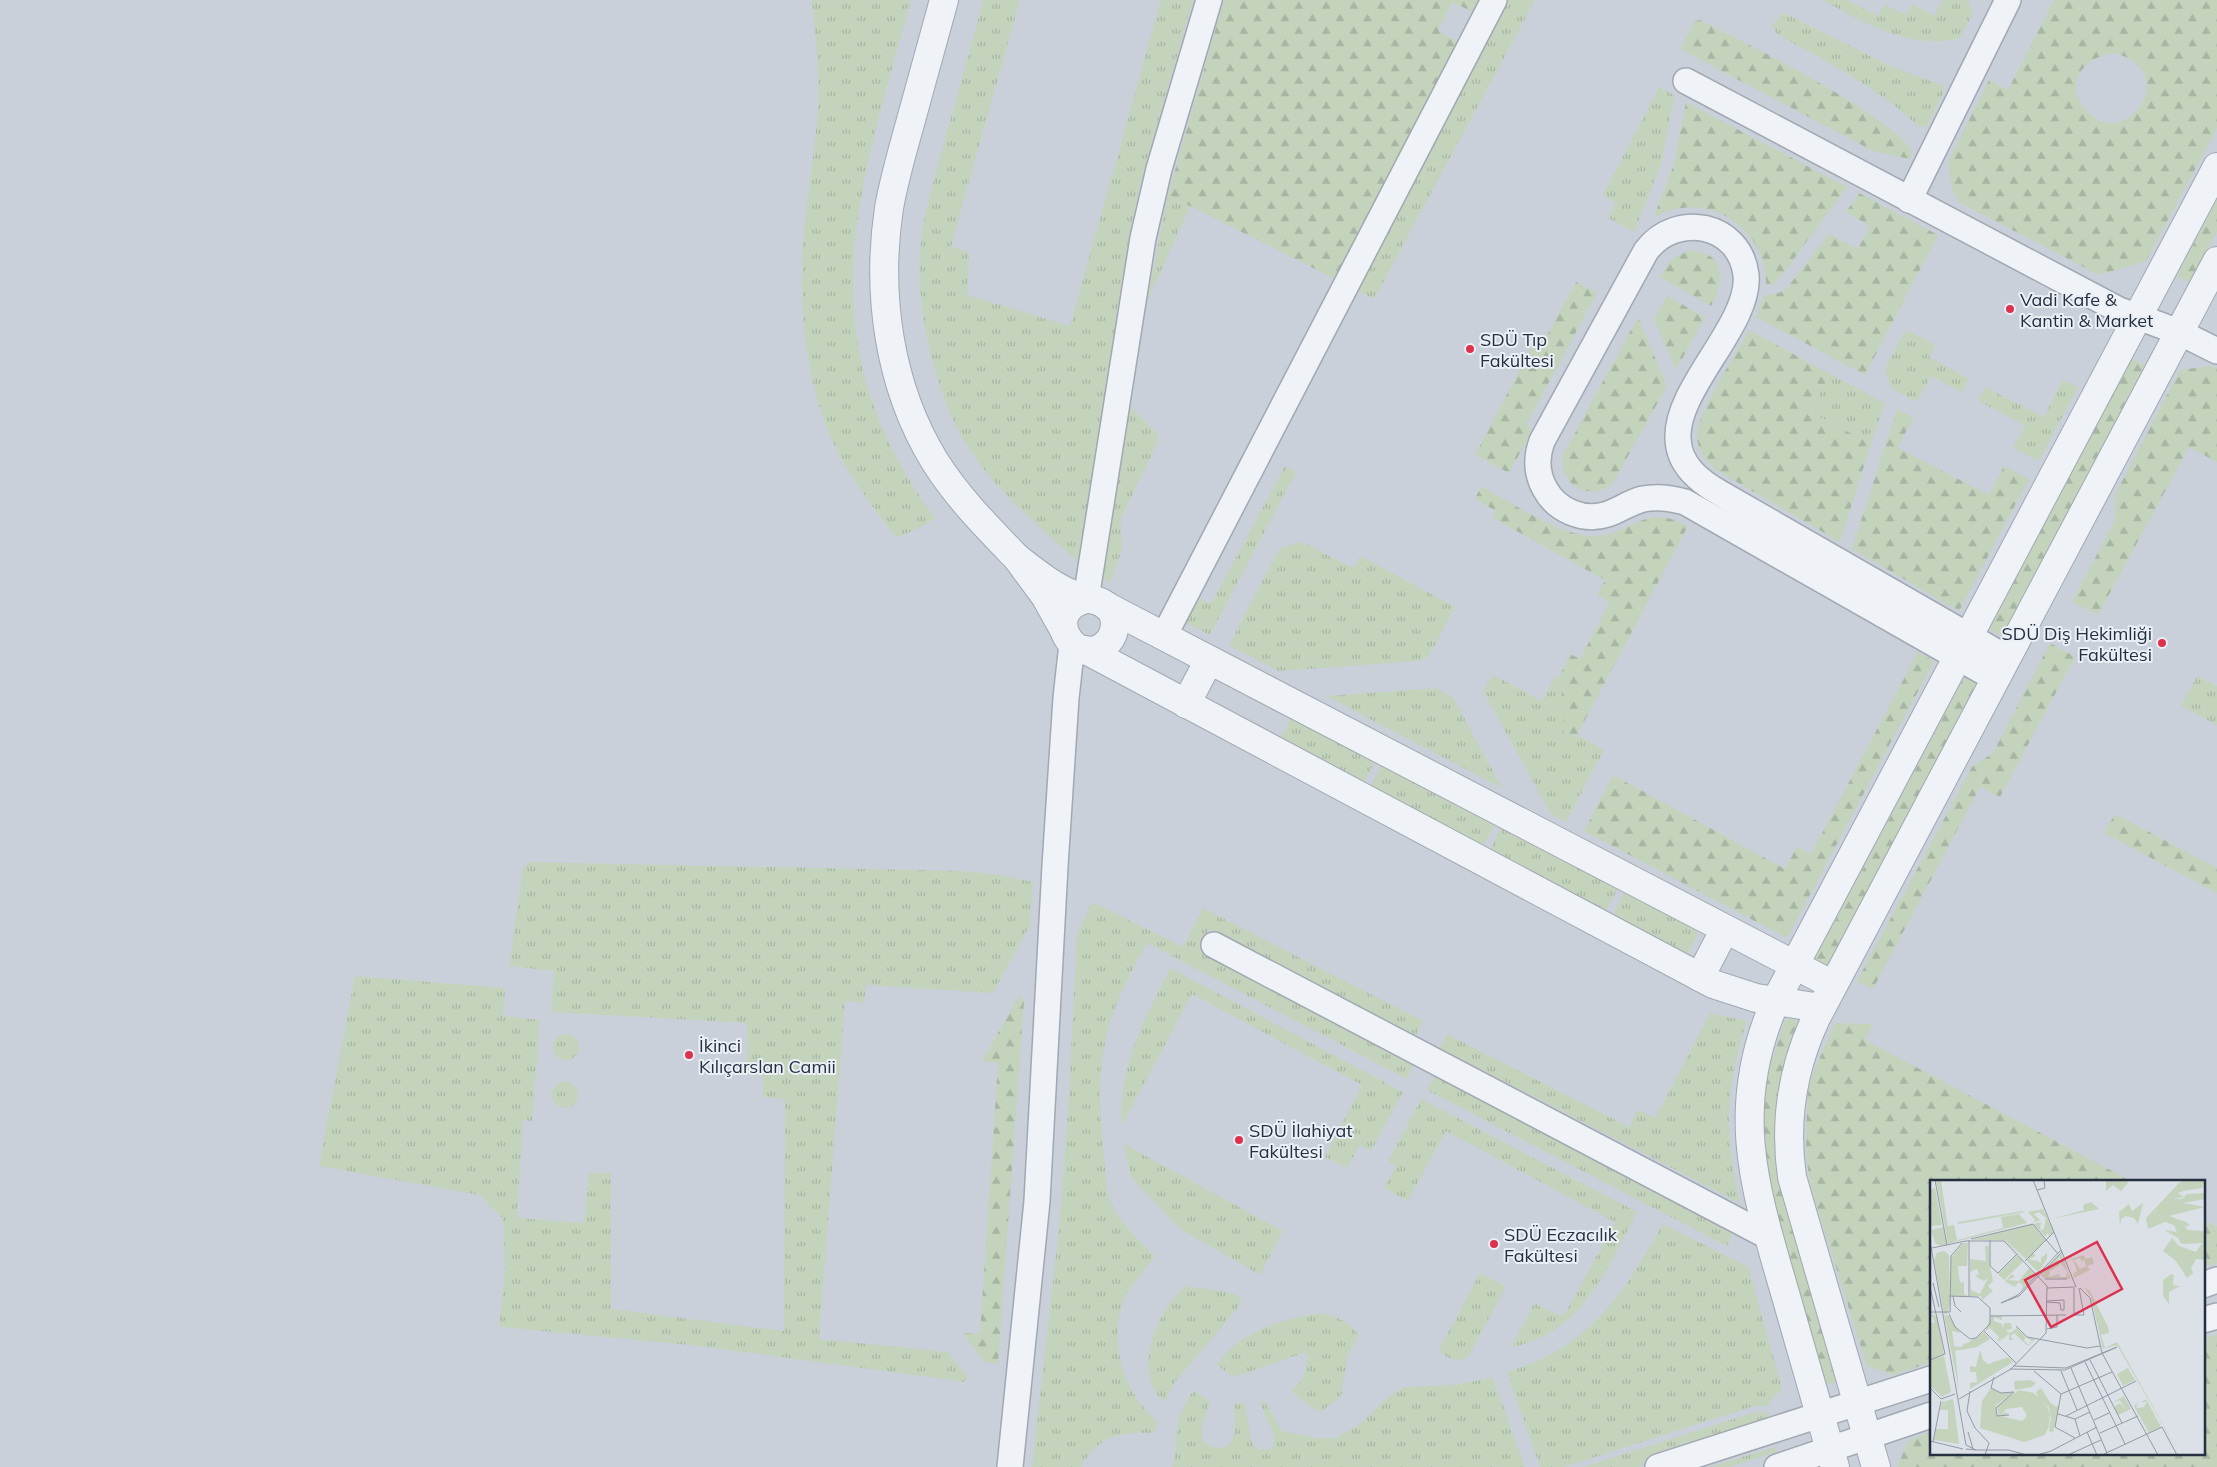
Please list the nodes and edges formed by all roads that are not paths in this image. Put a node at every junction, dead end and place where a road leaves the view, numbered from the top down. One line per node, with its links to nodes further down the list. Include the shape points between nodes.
1 (944, 0): 14 (street, via 889,207 885,248 889,336 899,383 934,460 961,498)
2 (1209, 0): 15 (street, via 1159,169 1143,238)
3 (1494, 0): 16 (street)
4 (2008, 0): 7 (street)
5 (1686, 81): 7 (street)
6 (2217, 166): 9 (street)
7 (1909, 200): 9 (street)
8 (2217, 261): 10 (street)
9 (2138, 317): 10 (street); 18 (street)
10 (2179, 332): 11 (street); 20 (street)
11 (2217, 351)
12 (1685, 462): 13 (street, via 1678,483); 13 (street, via 1678,438 1682,414 1738,310 1746,285 1742,259 1732,244 1710,229 1692,227 1666,233 1646,251 1542,441 1538,458 1539,476 1546,492 1558,505 1574,514 1600,516 1642,499); 18 (street, via 1714,490)
13 (1668, 498): 18 (street, via 1695,507)
14 (1017, 558): 15 (street, via 1055,586); 17 (street)
15 (1097, 603): 16 (street); 17 (street, via 1071,606 1066,613); 17 (street, via 1113,616 1115,624 1110,640 1096,649)
16 (1164, 636): 19 (street)
17 (1074, 641): 21 (street); 39 (street, via 1066,698 1055,866 1038,1201)
18 (1963, 647): 20 (street); 24 (street)
19 (1209, 660): 21 (street); 22 (street)
20 (2002, 669): 26 (street)
21 (1186, 704): 25 (street)
22 (1725, 929): 24 (street); 25 (street)
23 (1214, 945): 28 (street)
24 (1795, 965): 26 (street); 27 (street)
25 (1700, 978): 27 (street, via 1730,991)
26 (1827, 996): 27 (street); 34 (street, via 1804,1044 1794,1082 1789,1122 1790,1163 1795,1191)
27 (1776, 1002): 28 (street, via 1758,1052 1749,1115 1751,1166)
28 (1769, 1237): 36 (street)
29 (2217, 1280): 30 (street)
30 (2204, 1285)
31 (2217, 1316): 32 (street)
32 (2204, 1320)
33 (1930, 1379): 34 (street)
34 (1856, 1404): 36 (street); 37 (street)
35 (1930, 1415): 37 (street)
36 (1821, 1416): 38 (street); 40 (street)
37 (1868, 1437): 38 (street); 42 (street)
38 (1833, 1459): 41 (street)
39 (1010, 1467)
40 (1658, 1467)
41 (1777, 1467)
42 (1876, 1467)

